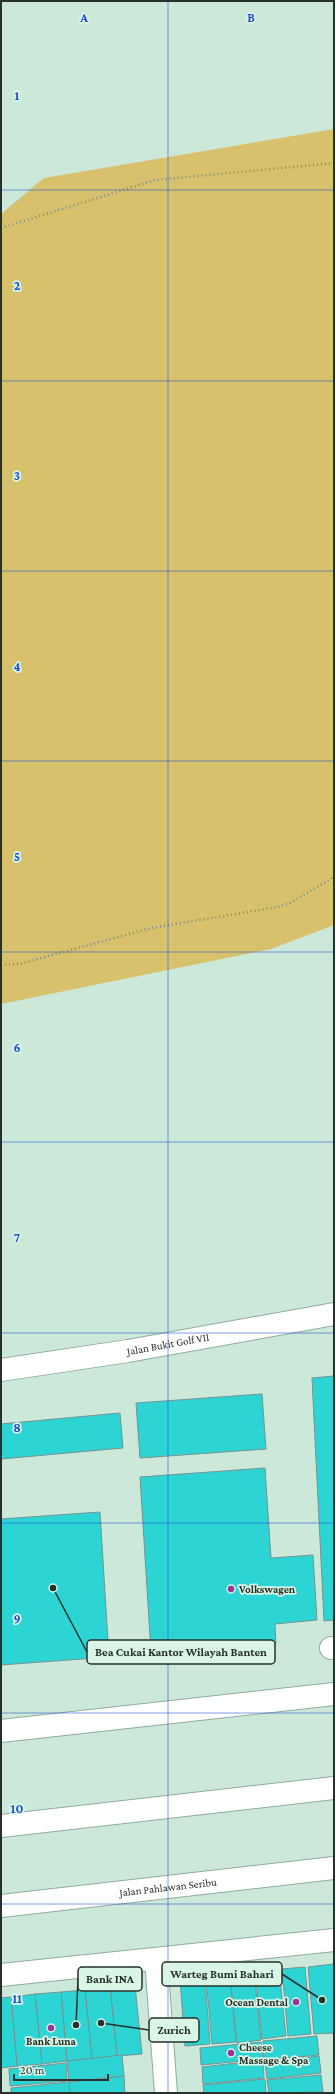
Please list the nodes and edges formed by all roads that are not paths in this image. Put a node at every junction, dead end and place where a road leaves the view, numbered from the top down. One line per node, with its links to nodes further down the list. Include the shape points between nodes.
1 (334, 1314): 2 (main road, Jalan Bukit Golf VII, via 128,1351)
2 (1, 1370)
3 (334, 1694): 4 (main road)
4 (1, 1731)
5 (334, 1788): 6 (main road)
6 (1, 1826)
7 (334, 1868): 8 (main road, Jalan Pahlawan Seribu)
8 (1, 1906)
9 (334, 1940): 10 (main road)
10 (156, 1958): 11 (main road); 12 (main road)
11 (1, 1975)
12 (166, 2093)

